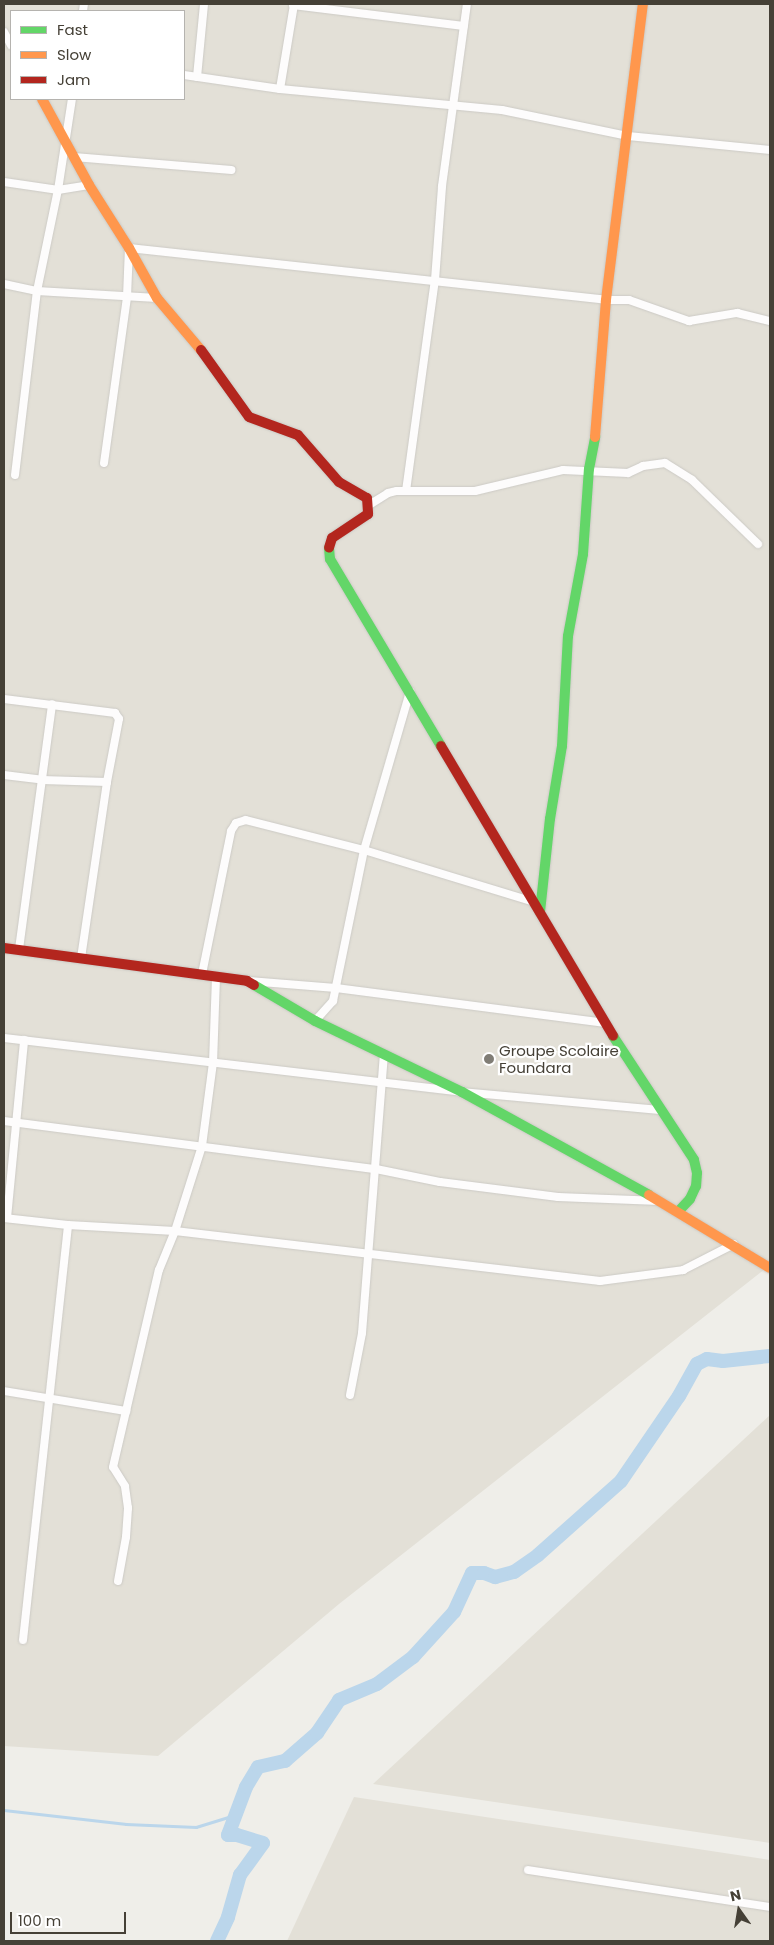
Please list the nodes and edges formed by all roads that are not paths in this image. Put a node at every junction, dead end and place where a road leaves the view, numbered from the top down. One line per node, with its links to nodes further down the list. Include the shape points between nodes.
1 (204, 4): 7 (street)
2 (294, 4): 5 (street); 8 (street)
3 (467, 4): 5 (street)
4 (643, 4): 12 (street)
5 (464, 26): 11 (street)
6 (185, 75): 7 (street)
7 (197, 77): 8 (street)
8 (280, 89): 11 (street)
9 (43, 100): 13 (street)
10 (72, 100): 13 (street)
11 (454, 106): 12 (street, via 502,110); 21 (street, via 442,186)
12 (628, 136): 14 (street); 26 (street)
13 (66, 143): 15 (street); 19 (street)
14 (770, 150)
15 (74, 157): 16 (street); 18 (street)
16 (231, 170)
17 (4, 182): 19 (street)
18 (89, 185): 19 (street); 20 (street)
19 (58, 190): 23 (street)
20 (129, 248): 21 (street); 24 (street); 25 (street)
21 (435, 280): 26 (street); 31 (street)
22 (4, 284): 23 (street)
23 (37, 290): 24 (street); 30 (street)
24 (127, 297): 25 (street); 28 (street)
25 (157, 298): 32 (street, via 196,343 249,417 298,435 339,482 368,498)
26 (606, 300): 27 (street, via 629,300 689,321 737,313); 29 (street, via 598,422)
27 (770, 321)
28 (104, 463)
29 (589, 470): 31 (street, via 537,474 475,491); 33 (street, via 628,473 665,462 692,480); 42 (street, via 583,554 568,636 562,746)
30 (15, 475)
31 (406, 491): 32 (street, via 388,493)
32 (369, 505): 34 (street, via 368,514 332,538 330,559)
33 (758, 544)
34 (410, 691): 40 (street); 41 (street)
35 (4, 700): 36 (street)
36 (52, 704): 38 (street); 39 (street, via 115,713 119,719)
37 (4, 775): 38 (street)
38 (42, 780): 39 (street); 44 (street)
39 (107, 782): 45 (street)
40 (364, 850): 41 (street); 46 (street, via 246,820 236,822 231,831); 49 (street)
41 (534, 902): 42 (street)
42 (540, 912): 51 (street)
43 (4, 948): 44 (street)
44 (19, 949): 45 (street)
45 (81, 958): 46 (street)
46 (202, 974): 47 (street)
47 (216, 977): 48 (street); 55 (street)
48 (247, 980): 49 (street); 50 (street)
49 (336, 988): 50 (street, via 333,1001); 51 (street)
50 (315, 1021): 54 (street)
51 (604, 1023): 58 (street)
52 (4, 1038): 53 (street)
53 (24, 1040): 55 (street); 60 (street)
54 (384, 1054): 56 (street); 57 (street)
55 (213, 1063): 56 (street); 61 (street)
56 (382, 1083): 57 (street); 62 (street)
57 (462, 1092): 58 (street); 63 (street)
58 (662, 1110): 64 (street, via 694,1160 697,1173 690,1199)
59 (4, 1121): 60 (street)
60 (16, 1123): 61 (street); 65 (street)
61 (202, 1146): 62 (street); 67 (street)
62 (376, 1169): 63 (street, via 440,1182 558,1197); 69 (street)
63 (662, 1201): 64 (street)
64 (679, 1211): 68 (street)
65 (6, 1218): 66 (street)
66 (68, 1225): 67 (street); 73 (street)
67 (175, 1231): 69 (street); 74 (street, via 159,1270)
68 (734, 1244): 69 (street, via 683,1270 600,1281); 70 (street)
69 (367, 1255): 72 (street, via 362,1333)
70 (770, 1268)
71 (4, 1391): 73 (street)
72 (350, 1395)
73 (48, 1398): 74 (street); 76 (street)
74 (126, 1411): 75 (street, via 113,1467 125,1486 128,1508)
75 (118, 1581)
76 (23, 1640)
77 (528, 1870): 78 (street)
78 (770, 1907)

